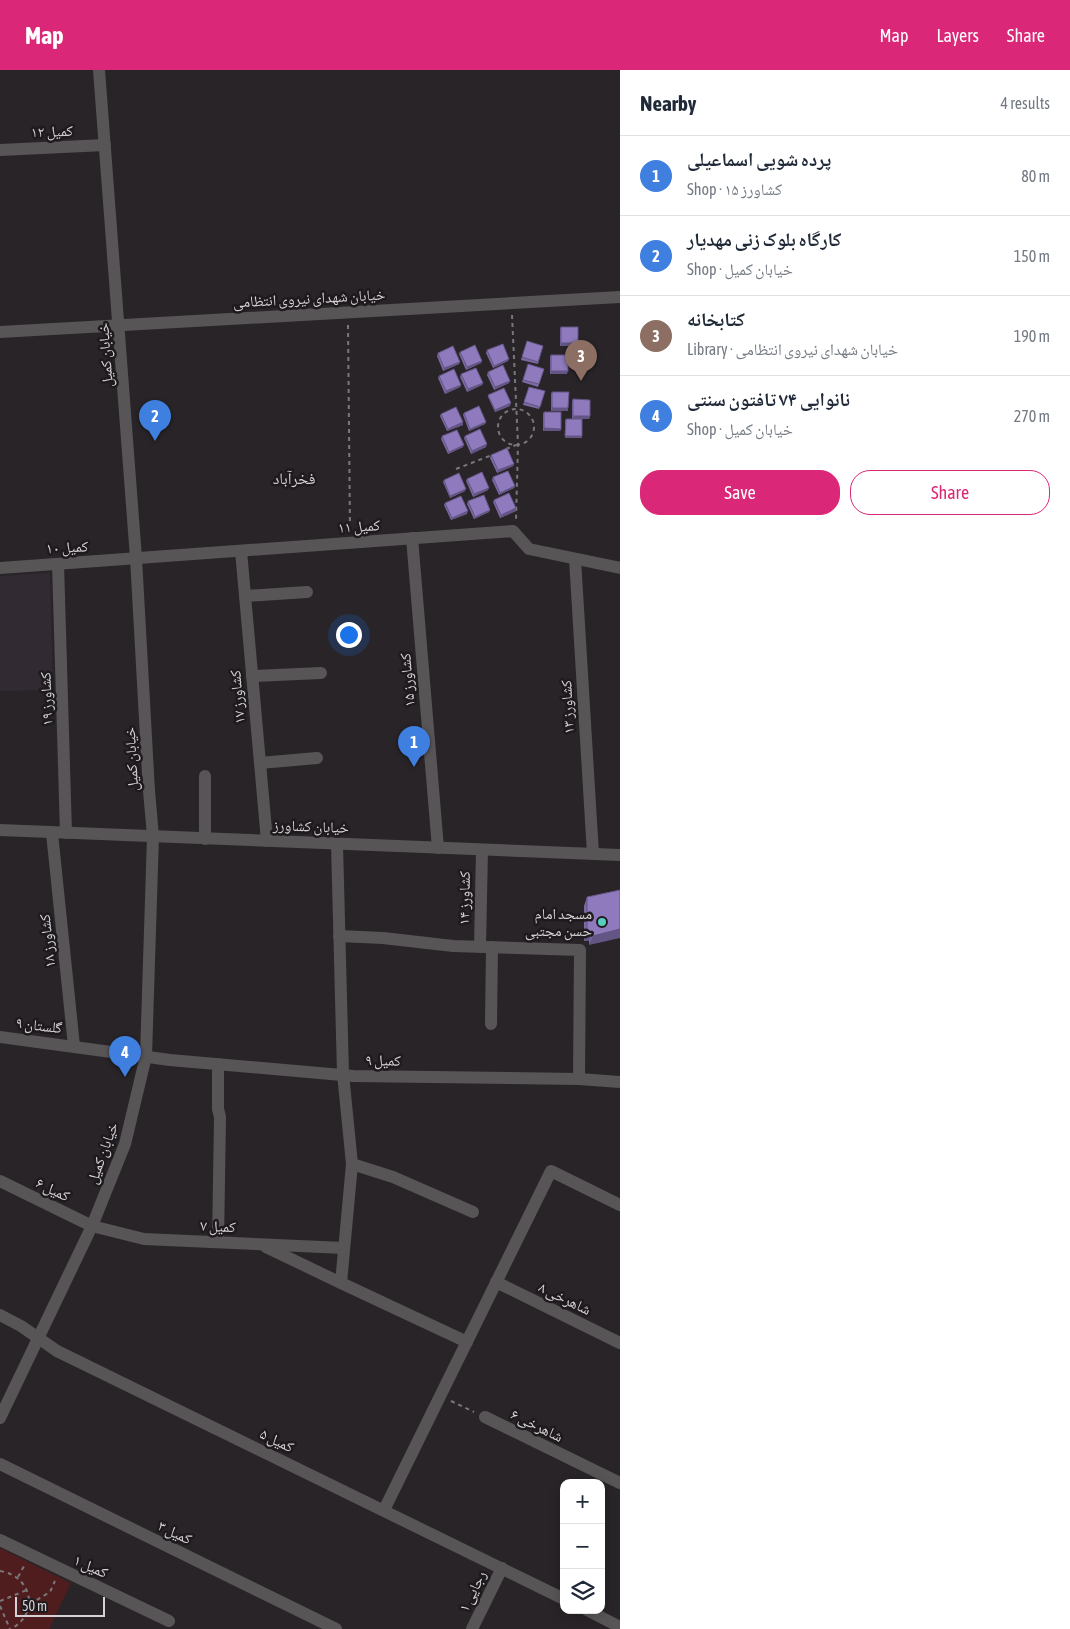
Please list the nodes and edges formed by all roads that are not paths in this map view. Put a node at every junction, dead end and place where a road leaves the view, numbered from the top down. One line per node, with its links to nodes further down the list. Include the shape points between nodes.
1 (99, 70): 2 (street, خیابان کمیل)
2 (105, 145): 3 (street, کمیل ۱۲); 5 (street, خیابان کمیل)
3 (0, 150)
4 (620, 297): 5 (street, خیابان شهدای نیروی انتظامی)
5 (119, 325): 6 (street, خیابان شهدای نیروی انتظامی); 9 (street, خیابان کمیل)
6 (0, 332)
7 (412, 538): 8 (street, کمیل ۱۱); 10 (street, کمیل ۱۱, via 513,531 528,549); 28 (street, کشاورز ۱۵)
8 (241, 551): 9 (street, کمیل ۱۱); 15 (street, کشاورز ۱۷)
9 (136, 558): 11 (street, کمیل ۱۰); 24 (street, خیابان کمیل)
10 (575, 559): 13 (street); 30 (street, کشاورز ۱۳)
11 (58, 564): 12 (street, کمیل ۱۰); 23 (street, کشاورز ۱۹)
12 (0, 568)
13 (620, 568)
14 (307, 592): 15 (street)
15 (245, 596): 17 (street, کشاورز ۱۷)
16 (321, 673): 17 (street)
17 (252, 676): 19 (street, کشاورز ۱۷)
18 (317, 758): 19 (street)
19 (260, 763): 26 (street, کشاورز ۱۷)
20 (205, 776): 25 (street)
21 (0, 830): 22 (street, خیابان کشاورز)
22 (52, 832): 23 (street, خیابان کشاورز); 36 (street, کشاورز ۱۸)
23 (66, 833): 24 (street, خیابان کشاورز)
24 (153, 836): 25 (street, خیابان کشاورز); 37 (street, خیابان کمیل)
25 (205, 838): 26 (street, خیابان کشاورز)
26 (267, 841): 27 (street, خیابان کشاورز)
27 (337, 844): 28 (street, خیابان کشاورز); 32 (street)
28 (438, 848): 29 (street, خیابان کشاورز)
29 (482, 850): 30 (street, خیابان کشاورز); 33 (street, کشاورز ۱۴)
30 (593, 854): 31 (street, خیابان کشاورز)
31 (620, 855)
32 (340, 936): 33 (street); 39 (street)
33 (486, 947): 34 (street, کشاورز ۱۴); 40 (street, via 580,950)
34 (491, 1024)
35 (0, 1037): 36 (street, گلستان ۹)
36 (74, 1046): 37 (street, گلستان ۹)
37 (146, 1056): 38 (street, کمیل ۹); 46 (street, خیابان کمیل, via 125,1144)
38 (218, 1064): 39 (street, کمیل ۹); 47 (street)
39 (343, 1074): 40 (street, کمیل ۹); 42 (street)
40 (579, 1079): 41 (street, کمیل ۹)
41 (620, 1082)
42 (352, 1164): 45 (street, via 393,1177); 49 (street)
43 (0, 1181): 46 (street, کمیل ۶)
44 (620, 1205): 50 (street, via 551,1171)
45 (473, 1212)
46 (92, 1226): 47 (street, کمیل ۷, via 144,1239); 53 (street, خیابان کمیل)
47 (218, 1242): 48 (street, کمیل ۷)
48 (262, 1244): 49 (street, کمیل ۷); 51 (street)
49 (344, 1248): 51 (street)
50 (496, 1282): 54 (street); 55 (street, شاهرخی ۸)
51 (341, 1283): 54 (street)
52 (0, 1315): 53 (street, کمیل ۵)
53 (40, 1338): 56 (street, خیابان کمیل); 60 (street, کمیل ۵, via 57,1351)
54 (467, 1342): 60 (street)
55 (620, 1343)
56 (0, 1418)
57 (485, 1418): 59 (street, شاهرخی ۶)
58 (0, 1464): 67 (street, کمیل ۳)
59 (620, 1483)
60 (384, 1510): 62 (street, کمیل ۵)
61 (0, 1540): 65 (street, کمیل ۱)
62 (502, 1568): 63 (street, کمیل ۵); 68 (street, رجایی ۱)
63 (560, 1597)
64 (595, 1614): 66 (street)
65 (170, 1621)
66 (620, 1626)
67 (336, 1629)
68 (472, 1629)

